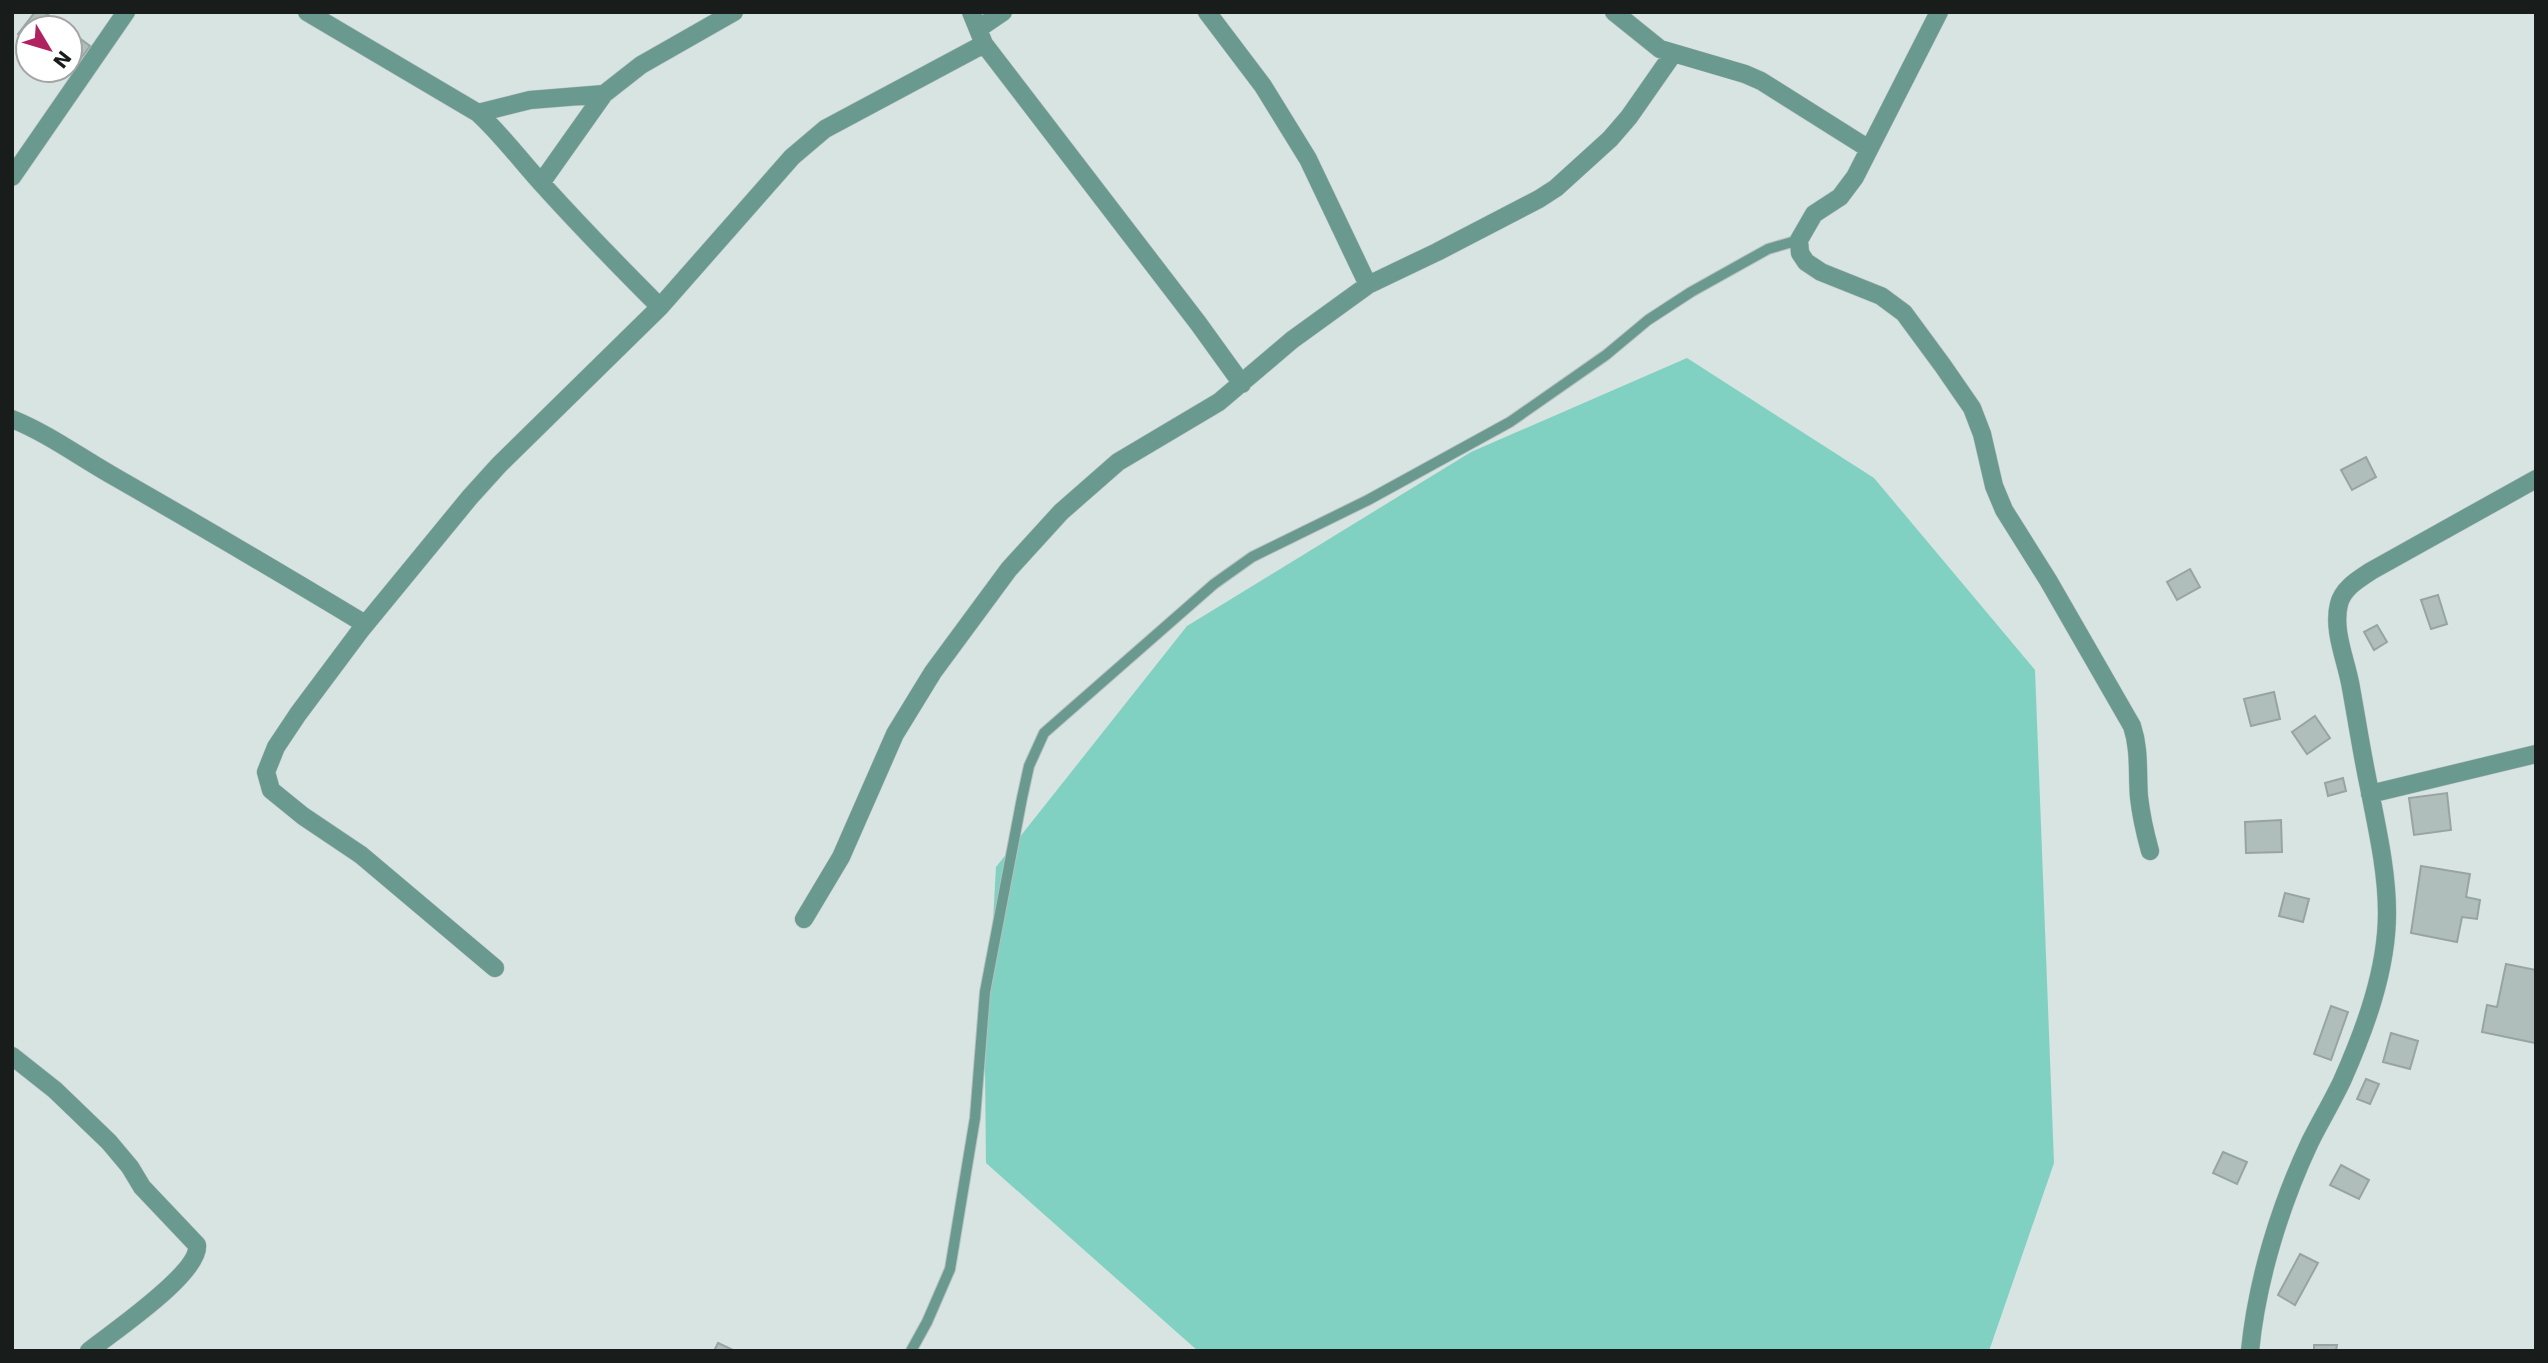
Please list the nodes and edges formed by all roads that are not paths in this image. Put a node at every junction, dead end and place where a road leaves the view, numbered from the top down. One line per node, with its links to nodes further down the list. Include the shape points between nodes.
1 (126, 12): 14 (street)
2 (307, 12): 12 (street)
3 (734, 12): 11 (street, via 640,65)
4 (971, 12): 9 (street)
5 (1003, 12): 9 (street)
6 (1207, 12): 17 (street, via 1263,86 1308,159)
7 (1614, 12): 10 (street, via 1655,46)
8 (1939, 12): 13 (street)
9 (981, 37): 18 (street, via 808,142); 19 (street)
10 (1673, 54): 13 (street, via 1761,81); 17 (street, via 1610,139 1556,188)
11 (604, 93): 12 (street, via 530,100); 15 (street)
12 (478, 113): 15 (street)
13 (1869, 149): 16 (street, via 1840,197 1814,214)
14 (12, 177)
15 (541, 183): 18 (street)
16 (1799, 240): 25 (street, via 1806,262 1881,296 1903,313 1972,408 2004,510 2133,726 2139,751 2141,816); 30 (lane, via 1768,249 1681,299 1510,422 1379,495 1252,557 1213,584 1044,733 1022,798 985,992 975,1118 950,1269)
17 (1368, 285): 19 (street, via 1292,340)
18 (660, 307): 22 (street, via 499,465)
19 (1242, 384): 26 (street, via 1118,462 1061,512 1009,569 903,720 841,857)
20 (12, 419): 22 (street, via 207,528)
21 (2536, 479): 24 (street, via 2371,571 2339,602 2339,635)
22 (365, 624): 27 (street, via 276,747 267,780 283,801 361,855)
23 (2536, 754): 24 (street)
24 (2370, 793): 31 (street, via 2387,913 2381,965 2355,1049 2283,1211)
25 (2150, 850)
26 (804, 919)
27 (495, 968)
28 (12, 1056): 29 (street, via 108,1142 142,1187 197,1245 195,1260 180,1278)
29 (89, 1351)
30 (911, 1351)
31 (2250, 1351)

